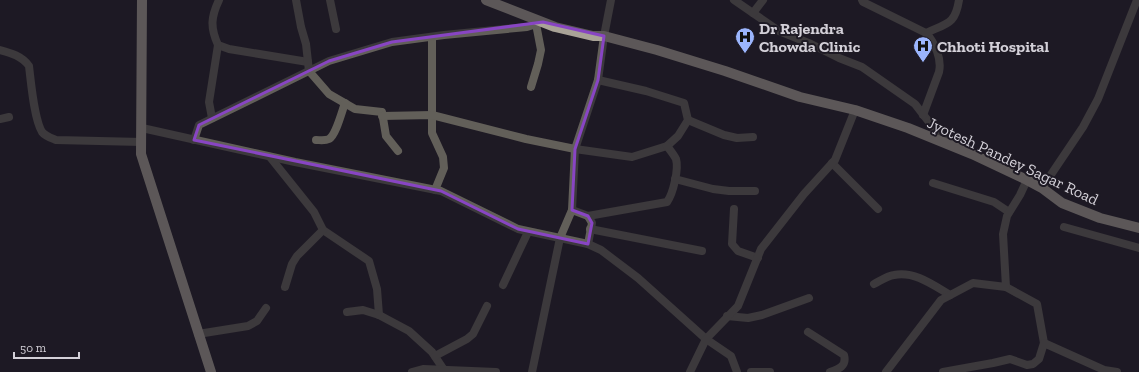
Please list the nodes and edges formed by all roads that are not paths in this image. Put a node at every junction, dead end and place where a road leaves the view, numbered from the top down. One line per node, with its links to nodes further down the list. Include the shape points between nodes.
1 (142, 0): 33 (main road)
2 (219, 0): 18 (street, via 212,18 212,29)
3 (296, 0): 20 (street)
4 (330, 0): 14 (street)
5 (486, 0): 13 (main road, Jyotesh Pandey Sagar Road)
6 (611, 0): 16 (street)
7 (734, 0): 12 (street)
8 (763, 0): 12 (street)
9 (862, 0): 15 (street)
10 (959, 0): 15 (street, via 956,15 952,20)
11 (1138, 0): 47 (street, via 1098,99 1083,127)
12 (753, 13): 27 (street, via 779,31 862,67 915,104)
13 (540, 23): 16 (main road, Jyotesh Pandey Sagar Road, via 592,36); 17 (street, via 527,27); 23 (street, via 541,50)
14 (336, 29)
15 (926, 33): 27 (street, via 931,38 941,65)
16 (604, 36): 22 (street); 25 (main road, Jyotesh Pandey Sagar Road, via 712,67 800,97)
17 (432, 37): 21 (street, via 392,42 329,61); 26 (street)
18 (218, 44): 20 (street, via 229,49); 30 (street, via 209,102)
19 (0, 50): 37 (street, via 25,59 29,66 38,120 42,132 46,135 56,140)
20 (308, 62): 21 (street)
21 (309, 71): 24 (street, via 329,94); 30 (street)
22 (598, 80): 32 (street, via 684,103); 40 (street)
23 (531, 87)
24 (345, 103): 28 (street, via 355,109 382,112); 36 (street, via 330,139)
25 (855, 110): 39 (main road, Jyotesh Pandey Sagar Road); 43 (street)
26 (432, 115): 28 (street); 40 (street); 48 (street, via 432,133 443,156 444,168)
27 (923, 115): 39 (street)
28 (382, 116): 41 (street, via 386,136)
29 (9, 117): 31 (street)
30 (212, 118): 35 (street, via 199,125)
31 (0, 119)
32 (688, 120): 34 (street, via 724,135 737,138); 38 (street, via 678,136)
33 (142, 128): 35 (street); 37 (main road)
34 (753, 137)
35 (194, 140): 42 (street)
36 (316, 140)
37 (142, 142): 77 (main road, via 141,154)
38 (667, 146): 40 (street, via 632,156); 44 (street, via 676,159)
39 (954, 147): 45 (main road, Jyotesh Pandey Sagar Road)
40 (575, 149): 52 (street)
41 (398, 152)
42 (270, 157): 48 (street); 58 (street, via 314,212)
43 (832, 163): 51 (street); 64 (street, via 804,194 762,249)
44 (675, 179): 49 (street, via 729,192); 54 (street, via 667,202)
45 (1027, 180): 47 (main road, Jyotesh Pandey Sagar Road); 53 (street)
46 (932, 183): 53 (street, via 994,202)
47 (1042, 188): 56 (main road, Jyotesh Pandey Sagar Road, via 1062,203 1100,218)
48 (435, 190): 59 (street)
49 (755, 192)
50 (734, 209): 64 (street, via 732,244 738,251)
51 (878, 209)
52 (572, 210): 54 (street); 60 (street)
53 (1009, 212): 68 (street, via 1003,234)
54 (588, 216): 57 (street, via 592,223)
55 (1064, 227): 62 (street)
56 (1139, 228)
57 (590, 229): 61 (street); 63 (street)
58 (323, 230): 67 (street, via 297,256); 74 (street, via 369,261 377,289)
59 (528, 232): 60 (street); 66 (street)
60 (560, 238): 61 (street); 88 (street)
61 (588, 244): 78 (street, via 601,250 638,278)
62 (1139, 248)
63 (702, 251)
64 (758, 258): 75 (street, via 738,306)
65 (874, 284): 69 (street, via 893,275 906,274 918,277)
66 (503, 285)
67 (285, 288)
68 (1006, 288): 69 (street, via 972,283); 79 (street, via 1037,304)
69 (950, 294): 94 (street, via 940,300)
70 (808, 298): 75 (street, via 748,318)
71 (487, 306): 80 (street, via 473,334 467,340)
72 (266, 308): 77 (street, via 257,321 248,326)
73 (347, 312): 74 (street, via 363,310)
74 (379, 315): 80 (street, via 409,330)
75 (727, 316): 78 (street)
76 (808, 332): 93 (street, via 844,355 844,365)
77 (198, 334): 85 (main road)
78 (706, 339): 89 (street); 90 (street, via 731,356)
79 (1044, 343): 81 (street, via 1039,359); 84 (street)
80 (435, 356): 82 (street)
81 (1025, 368): 95 (street, via 1010,359)
82 (444, 370): 83 (street); 86 (street, via 423,369)
83 (466, 371): 87 (street)
84 (1103, 371): 96 (street)
85 (210, 372)
86 (412, 372)
87 (496, 372)
88 (532, 372)
89 (690, 372)
90 (737, 372)
91 (751, 372): 92 (street)
92 (770, 372)
93 (830, 372)
94 (886, 372)
95 (943, 372)
96 (1117, 372)

